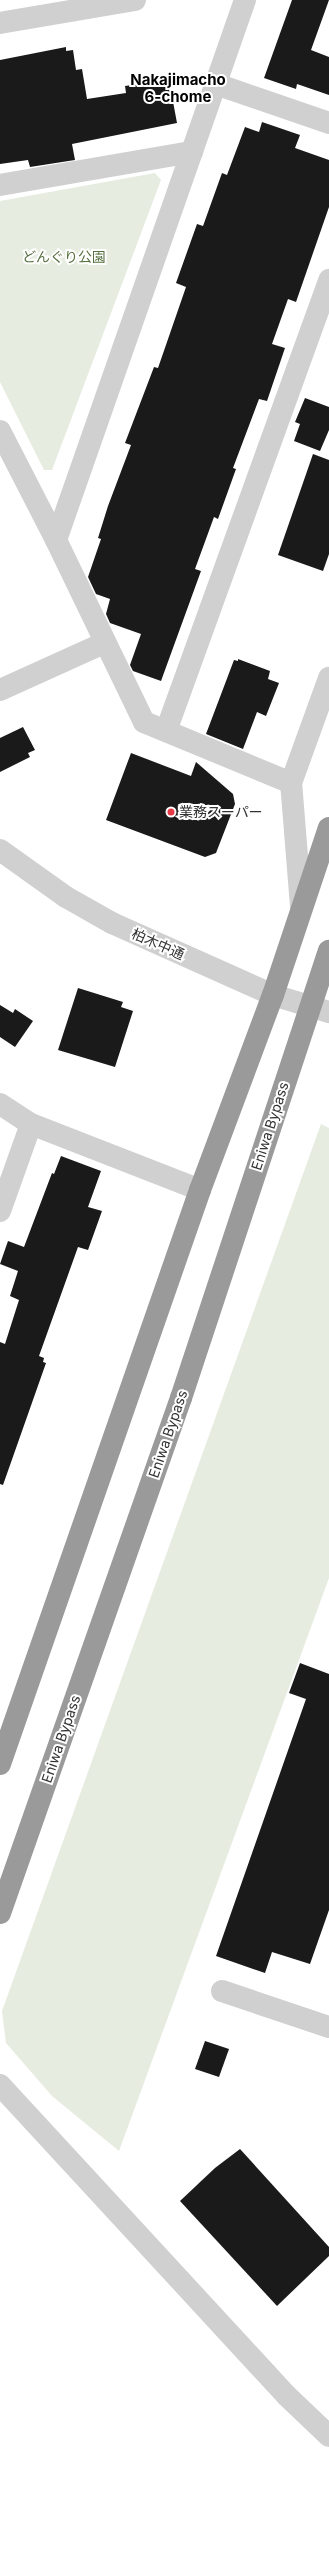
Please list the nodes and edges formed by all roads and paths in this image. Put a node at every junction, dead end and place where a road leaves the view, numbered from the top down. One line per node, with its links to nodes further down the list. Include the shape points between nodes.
1 (135, 0): 3 (street)
2 (245, 0): 4 (street)
3 (0, 23)
4 (216, 84): 5 (street); 6 (street)
5 (329, 123)
6 (192, 152): 7 (street); 10 (street)
7 (0, 185)
8 (329, 280): 14 (street)
9 (0, 431): 10 (street)
10 (56, 540): 11 (street)
11 (104, 643): 13 (street); 14 (street, via 144,722)
12 (329, 678): 15 (street)
13 (0, 690)
14 (166, 731): 15 (street)
15 (291, 783): 18 (street)
16 (329, 828): 18 (highway)
17 (0, 850): 20 (street, 柏木中通, via 66,897 112,923)
18 (301, 906): 20 (highway)
19 (329, 951): 21 (highway, Eniwa Bypass)
20 (273, 995): 21 (street, 柏木中通); 24 (highway)
21 (320, 1009): 27 (highway, Eniwa Bypass)
22 (0, 1104): 23 (street)
23 (31, 1124): 24 (street); 25 (street)
24 (200, 1190): 26 (highway)
25 (0, 1211)
26 (0, 1764)
27 (0, 1913)
28 (222, 1991): 29 (street)
29 (329, 2027)
30 (0, 2085): 31 (street, via 287,2396)
31 (329, 2436)

